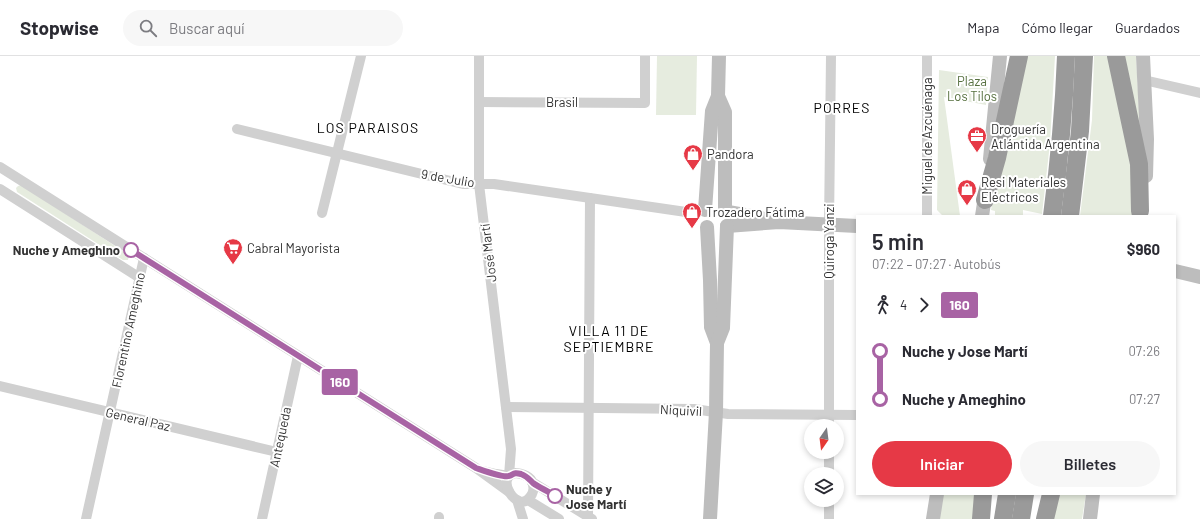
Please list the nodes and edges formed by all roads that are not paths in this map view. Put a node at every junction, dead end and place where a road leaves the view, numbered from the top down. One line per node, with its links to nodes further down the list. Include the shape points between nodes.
1 (361, 56): 18 (street)
2 (479, 56): 16 (street, José Martí)
3 (645, 56): 16 (street, Brasil, via 645,103)
4 (719, 56): 15 (main road)
5 (831, 56): 31 (street, Quiroga Yanzi)
6 (927, 56): 26 (street, Miguel de Azcuénaga)
7 (1000, 56): 23 (main road)
8 (1019, 56): 23 (highway)
9 (1066, 56): 27 (highway, via 1059,164)
10 (1084, 56): 28 (highway, via 1080,131)
11 (1116, 56): 25 (highway, via 1139,164)
12 (1143, 56): 13 (main road)
13 (1144, 80): 14 (street); 25 (main road, via 1146,174)
14 (1200, 93)
15 (718, 96): 29 (main road, via 712,111); 30 (main road, via 724,112)
16 (479, 102): 20 (street, José Martí)
17 (237, 129): 18 (street, 9 de Julio)
18 (337, 153): 20 (street, 9 de Julio, via 464,184); 24 (street)
19 (1, 170): 33 (street)
20 (479, 184): 22 (street, 9 de Julio); 40 (street, José Martí)
21 (0, 189): 36 (street)
22 (590, 198): 29 (street, 9 de Julio); 41 (street)
23 (984, 208)
24 (322, 213)
25 (1140, 213)
26 (927, 215)
27 (1052, 215)
28 (1070, 215)
29 (705, 216): 30 (main road, via 709,206 720,204); 30 (main road, via 712,231 721,230); 37 (main road, via 711,327)
30 (727, 218): 31 (main road); 37 (main road, via 723,328)
31 (829, 225): 32 (main road); 44 (street, Quiroga Yanzi)
32 (856, 226)
33 (144, 258): 36 (street, Florentino Ameghino); 38 (street)
34 (1176, 271): 35 (main road)
35 (1200, 277)
36 (140, 278): 42 (street, Florentino Ameghino)
37 (717, 343): 43 (main road)
38 (298, 356): 48 (street, Antequeda); 49 (street)
39 (0, 386): 42 (street, General Paz)
40 (506, 407): 41 (street, Niquivil); 47 (street, José Martí)
41 (589, 408): 43 (street, Niquivil, via 694,409); 62 (street)
42 (110, 412): 48 (street, General Paz); 63 (street, Florentino Ameghino)
43 (716, 412): 44 (street, Niquivil); 67 (main road)
44 (829, 414): 45 (street, Niquivil); 46 (street, Quiroga Yanzi)
45 (856, 415)
46 (829, 419)
47 (511, 449): 50 (street, José Martí); 51 (street, José Martí)
48 (277, 452): 64 (street, Antequeda)
49 (476, 468): 51 (street); 53 (street)
50 (520, 474): 51 (street, via 514,473); 52 (street, via 527,476)
51 (509, 476): 53 (street)
52 (532, 482): 60 (street, via 531,496); 62 (street)
53 (509, 492): 60 (street, via 512,496)
54 (937, 495): 69 (main road)
55 (984, 495): 70 (highway)
56 (1007, 495): 71 (highway)
57 (1025, 495): 72 (highway)
58 (1051, 495): 73 (highway)
59 (1094, 495): 74 (main road)
60 (524, 500): 65 (street); 66 (street)
61 (829, 507): 68 (street)
62 (590, 518)
63 (86, 519)
64 (262, 519)
65 (524, 519)
66 (559, 519)
67 (710, 519)
68 (829, 519)
69 (933, 519)
70 (982, 519)
71 (1003, 519)
72 (1021, 519)
73 (1045, 519)
74 (1090, 519)

